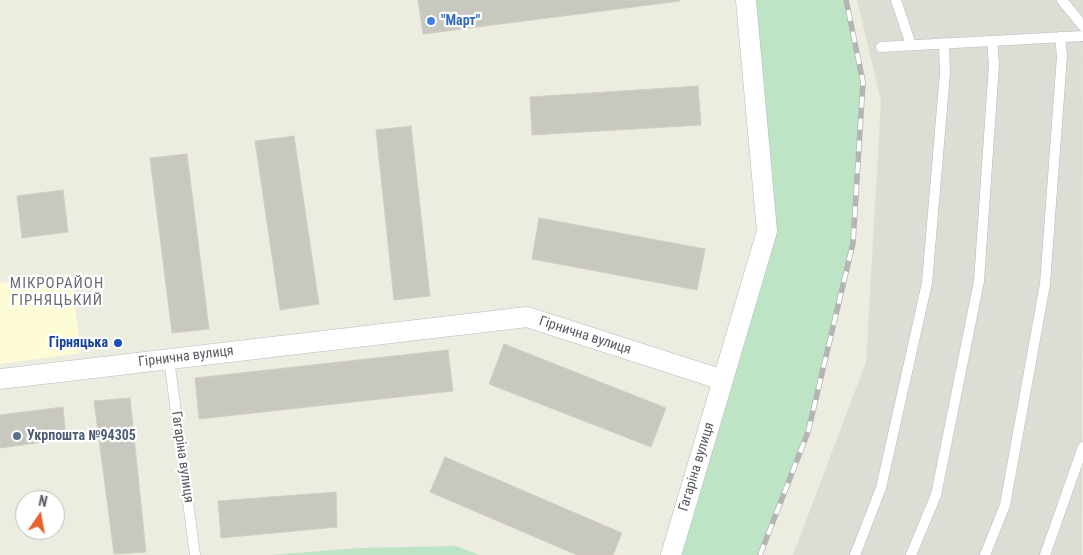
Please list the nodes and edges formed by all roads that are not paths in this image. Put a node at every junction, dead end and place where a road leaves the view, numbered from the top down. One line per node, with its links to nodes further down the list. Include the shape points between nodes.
1 (746, 0): 13 (street, via 767,231)
2 (896, 0): 9 (lane)
3 (1062, 0): 4 (lane)
4 (1083, 26)
5 (1083, 36): 6 (lane)
6 (1060, 37): 7 (lane); 19 (lane, via 1062,56 1045,284 1005,505)
7 (992, 41): 8 (lane); 18 (lane, via 994,64 979,281 936,495)
8 (944, 43): 9 (lane); 17 (lane, via 945,74 927,284 881,488)
9 (911, 45): 10 (lane)
10 (881, 47)
11 (168, 359): 12 (street, Гірнична вулиця); 13 (street, Гірнична вулиця, via 527,317); 15 (lane, Гагаріна вулиця)
12 (0, 379)
13 (723, 380): 16 (street, Гагаріна вулиця)
14 (1083, 447): 20 (lane)
15 (195, 555)
16 (670, 555)
17 (855, 555)
18 (911, 555)
19 (984, 555)
20 (1045, 555)

